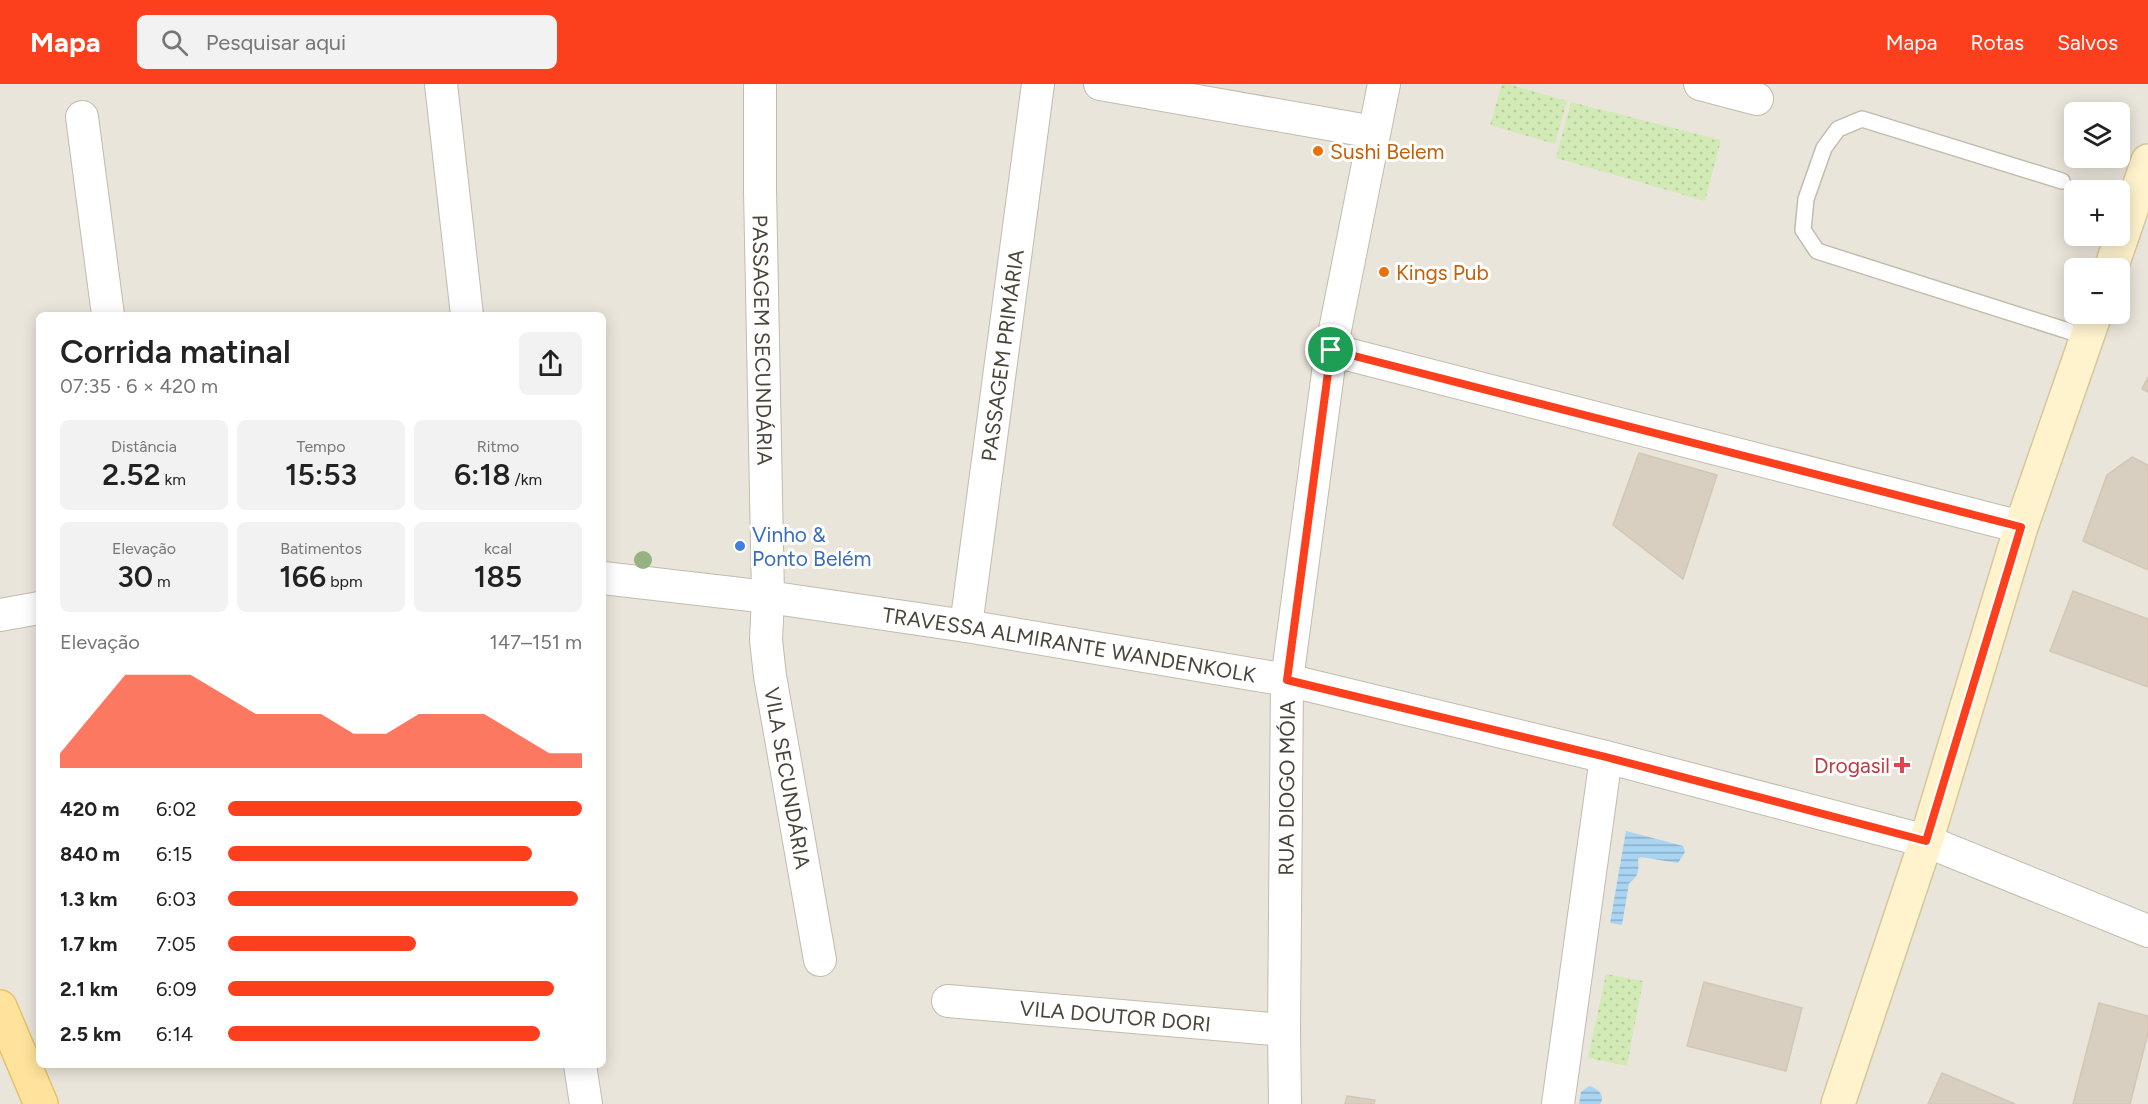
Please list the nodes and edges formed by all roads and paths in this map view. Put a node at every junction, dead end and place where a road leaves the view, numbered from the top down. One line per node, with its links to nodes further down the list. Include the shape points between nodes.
1 (441, 84): 14 (street)
2 (760, 84): 19 (street, PASSAGEM SECUNDÁRIA)
3 (1038, 84): 22 (street, PASSAGEM PRIMÁRIA)
4 (1100, 84): 9 (street)
5 (1384, 84): 9 (street, RUA DIOGO MÓIA)
6 (1700, 84): 7 (street)
7 (1757, 99)
8 (82, 117): 13 (street)
9 (1374, 132): 16 (street, RUA DIOGO MÓIA)
10 (2148, 161): 12 (main road)
11 (2062, 181): 15 (lane, via 1862,119 1838,129 1824,148 1806,199 1803,230 1817,251)
12 (2114, 258)
13 (108, 312)
14 (467, 312)
15 (2091, 325): 17 (main road)
16 (1331, 350): 17 (street); 23 (street, RUA DIOGO MÓIA)
17 (2021, 527): 25 (main road)
18 (606, 578): 19 (street, TRAVESSA ALMIRANTE WANDENKOLK)
19 (768, 597): 22 (street, TRAVESSA ALMIRANTE WANDENKOLK); 27 (street, VILA SECUNDÁRIA, via 766,640 770,676)
20 (36, 609): 21 (street)
21 (0, 615)
22 (966, 626): 23 (street, TRAVESSA ALMIRANTE WANDENKOLK)
23 (1287, 680): 24 (street, TRAVESSA ALMIRANTE WANDENKOLK); 30 (street, RUA DIOGO MÓIA)
24 (1606, 757): 25 (street, TRAVESSA ALMIRANTE WANDENKOLK); 35 (street)
25 (1926, 841): 26 (street, TRAVESSA ALMIRANTE WANDENKOLK); 36 (main road)
26 (2148, 931)
27 (820, 960)
28 (948, 1001): 30 (street, VILA DOUTOR DORI)
29 (0, 1007): 32 (main road)
30 (1284, 1030): 34 (street, RUA DIOGO MÓIA)
31 (580, 1068): 33 (street)
32 (41, 1104)
33 (586, 1104)
34 (1285, 1104)
35 (1558, 1104)
36 (1838, 1104)

